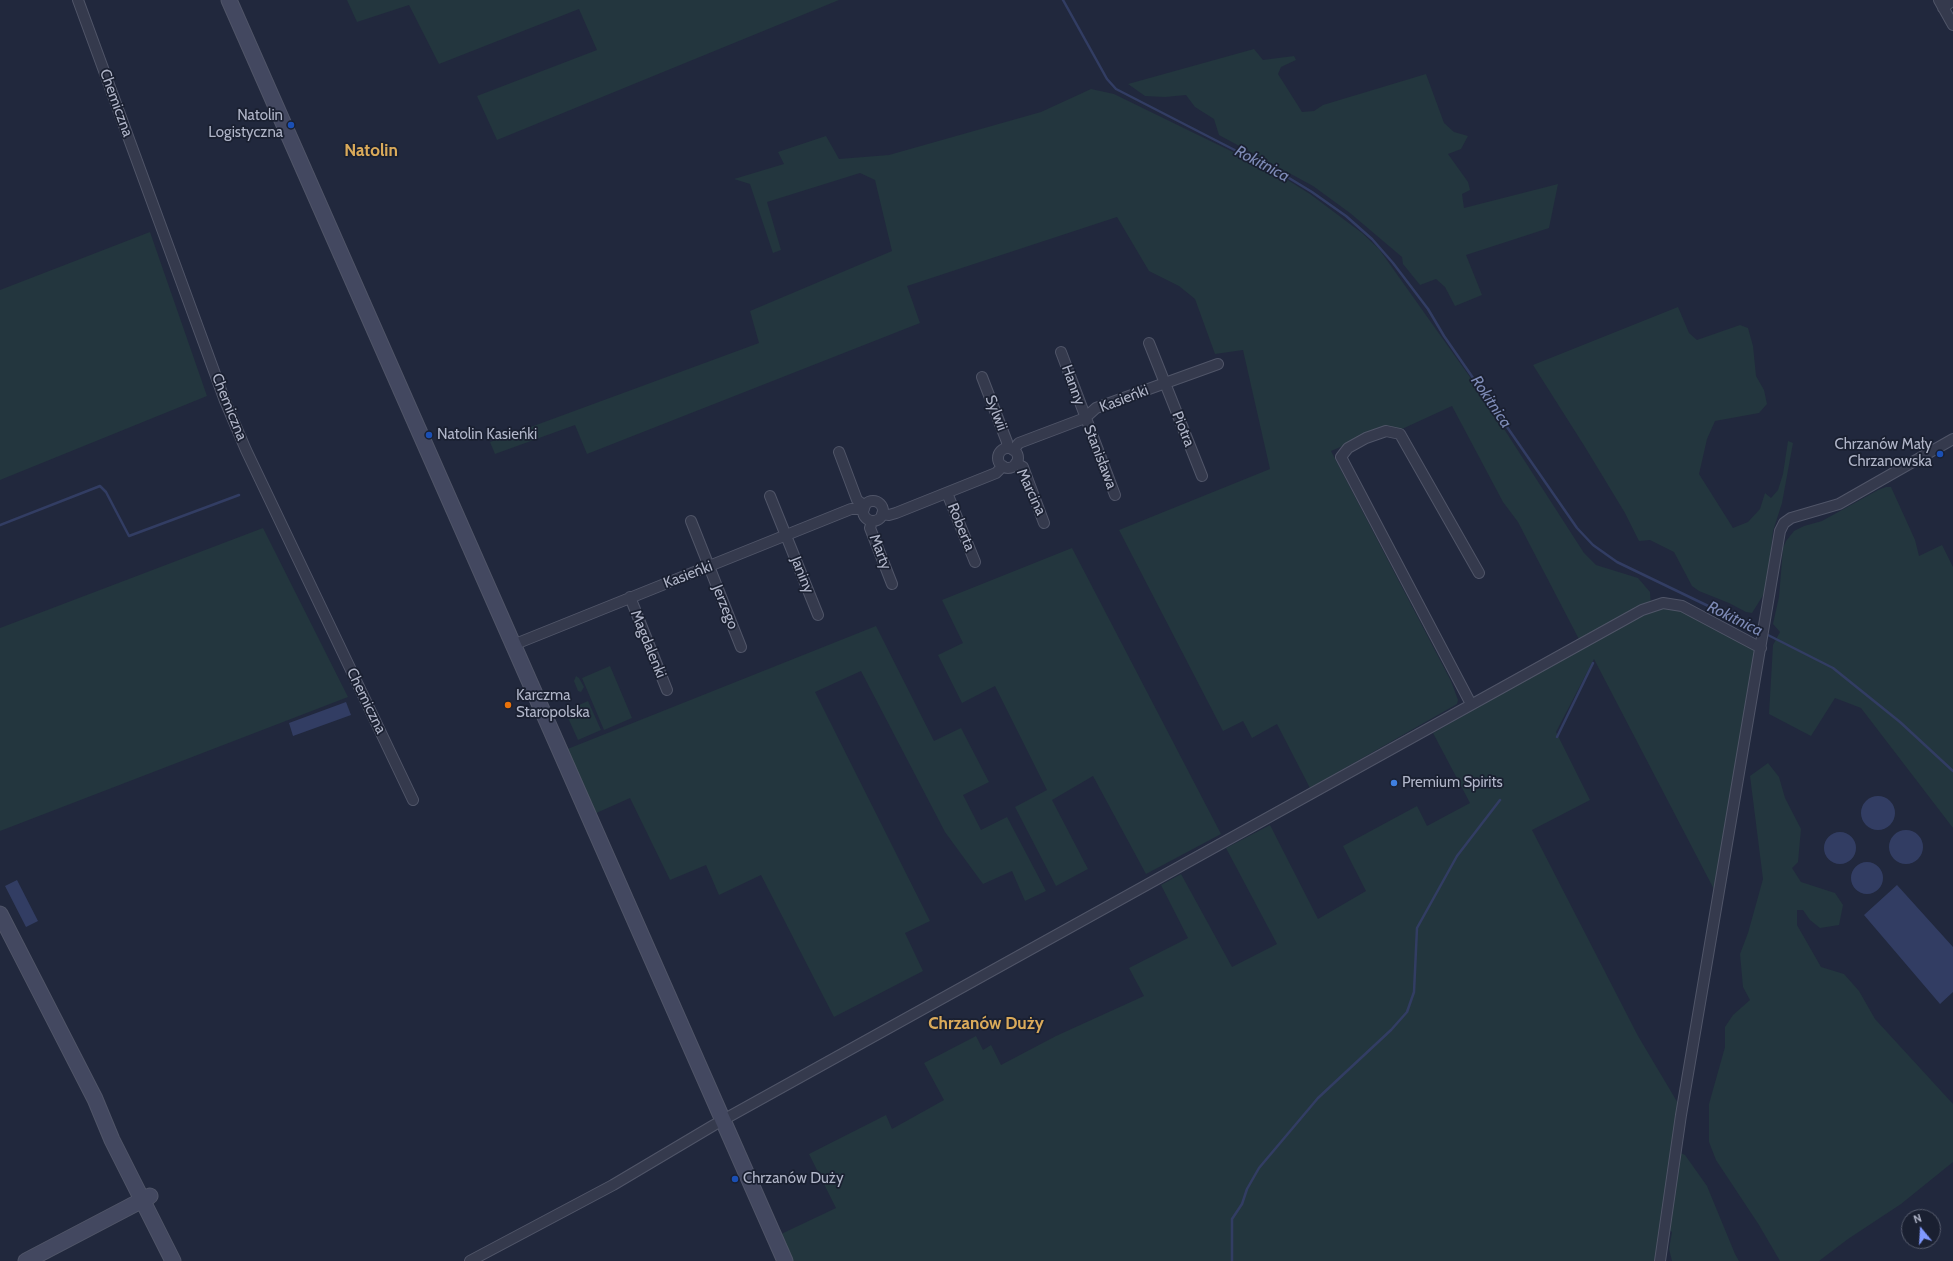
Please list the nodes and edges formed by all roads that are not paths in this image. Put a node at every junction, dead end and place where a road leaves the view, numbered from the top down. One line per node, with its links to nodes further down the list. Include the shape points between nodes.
1 (78, 0): 38 (street, Chemiczna, via 228,408)
2 (229, 0): 34 (street)
3 (1953, 0): 4 (street)
4 (1941, 4): 5 (street)
5 (1953, 25)
6 (1149, 343): 10 (street, Piotra)
7 (1061, 352): 11 (street, Hanny)
8 (1218, 364): 10 (street, Kasieńki)
9 (982, 377): 13 (street, Sylwii)
10 (1165, 383): 11 (street, Kasieńki, via 1096,408); 17 (street, Piotra)
11 (1085, 418): 13 (street, Kasieńki, via 1019,443); 19 (street, Stanisława)
12 (1953, 439): 33 (street, via 1840,504 1791,518 1784,523 1780,531)
13 (1010, 449): 15 (street, via 1017,456); 16 (street, via 1004,449 998,456)
14 (839, 452): 21 (street, via 857,500)
15 (1016, 463): 16 (street, via 1011,467); 25 (street, Marcina, via 1023,467)
16 (1002, 466): 18 (street, via 996,473)
17 (1202, 476)
18 (947, 493): 22 (street, via 896,513); 27 (street, Roberta)
19 (1115, 495)
20 (770, 496): 26 (street, Janiny)
21 (864, 508): 22 (street, via 873,502 879,503 882,506); 24 (street, via 865,517); 26 (street, Kasieńki, via 851,509)
22 (882, 514): 24 (street, via 880,518)
23 (691, 521): 28 (street, Jerzego)
24 (872, 521): 30 (street, Marty, via 870,528)
25 (1044, 523)
26 (786, 535): 28 (street, Kasieńki); 32 (street, Janiny)
27 (974, 562)
28 (709, 567): 31 (street, Kasieńki); 35 (street, Jerzego)
29 (1478, 573): 37 (street, via 1400,434 1386,431 1348,448 1341,457)
30 (892, 584)
31 (630, 598): 34 (street, Kasieńki); 36 (street, Magdalenki)
32 (818, 615)
33 (1762, 643): 37 (street, via 1682,606 1663,603 1642,610); 47 (street, via 1681,1115)
34 (513, 645): 40 (street)
35 (741, 647)
36 (667, 690)
37 (1471, 704): 40 (street)
38 (413, 800)
39 (0, 914): 41 (street, via 95,1099 112,1140)
40 (723, 1120): 45 (street, via 613,1185); 46 (street)
41 (146, 1198): 42 (street); 43 (street); 44 (street)
42 (26, 1261)
43 (173, 1261)
44 (183, 1261)
45 (470, 1261)
46 (785, 1261)
47 (1660, 1261)

